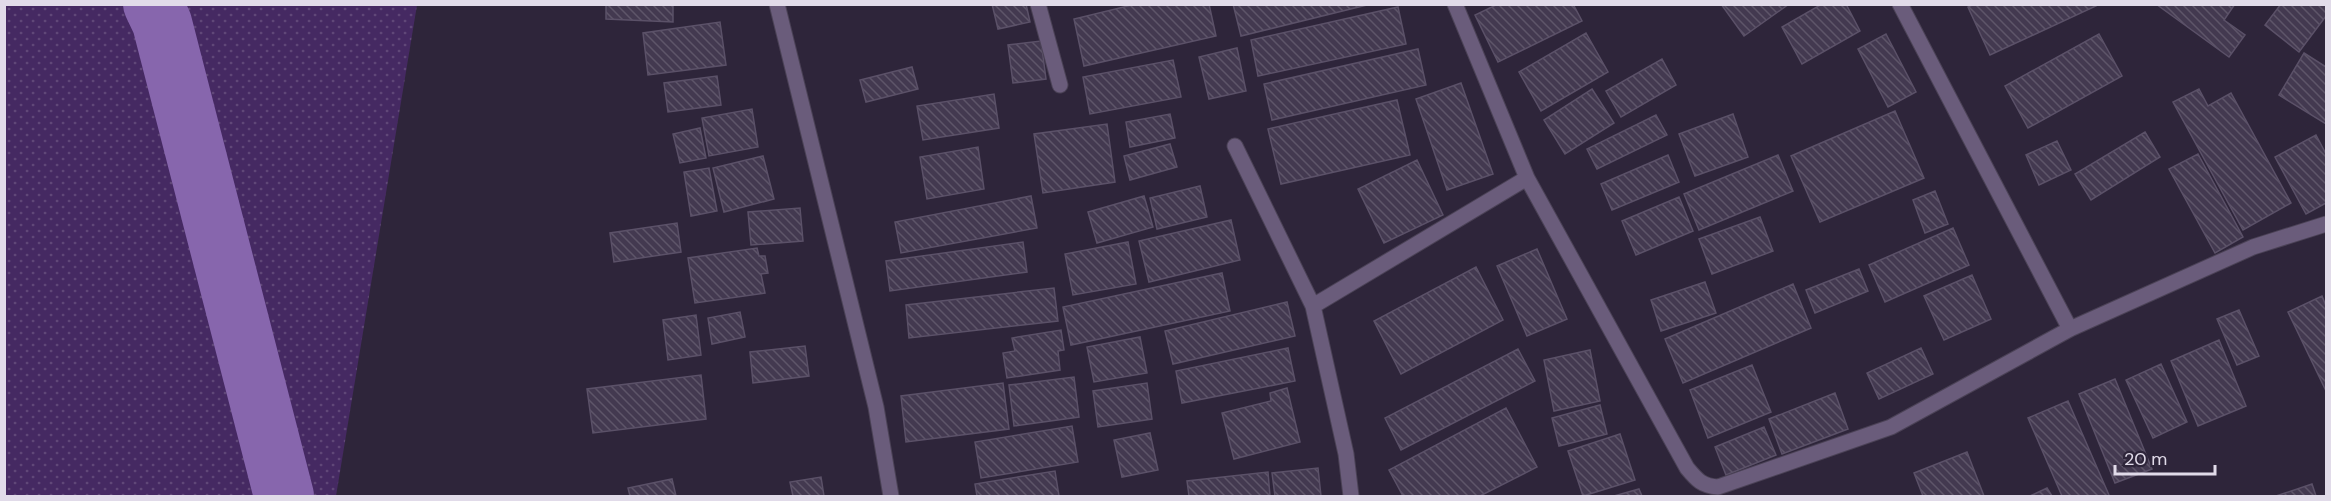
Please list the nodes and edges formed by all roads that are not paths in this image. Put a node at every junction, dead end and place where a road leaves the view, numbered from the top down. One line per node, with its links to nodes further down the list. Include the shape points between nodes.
1 (777, 4): 11 (street, via 876,407)
2 (1038, 4): 5 (street)
3 (1455, 4): 7 (street)
4 (1900, 4): 10 (street)
5 (1060, 85)
6 (1234, 147): 9 (street)
7 (1527, 177): 9 (street); 10 (street, via 1688,468 1707,486 1718,487 1891,427)
8 (2326, 224): 10 (street, via 2253,247)
9 (1313, 306): 12 (street, via 1346,454)
10 (2070, 329)
11 (891, 496)
12 (1351, 496)

